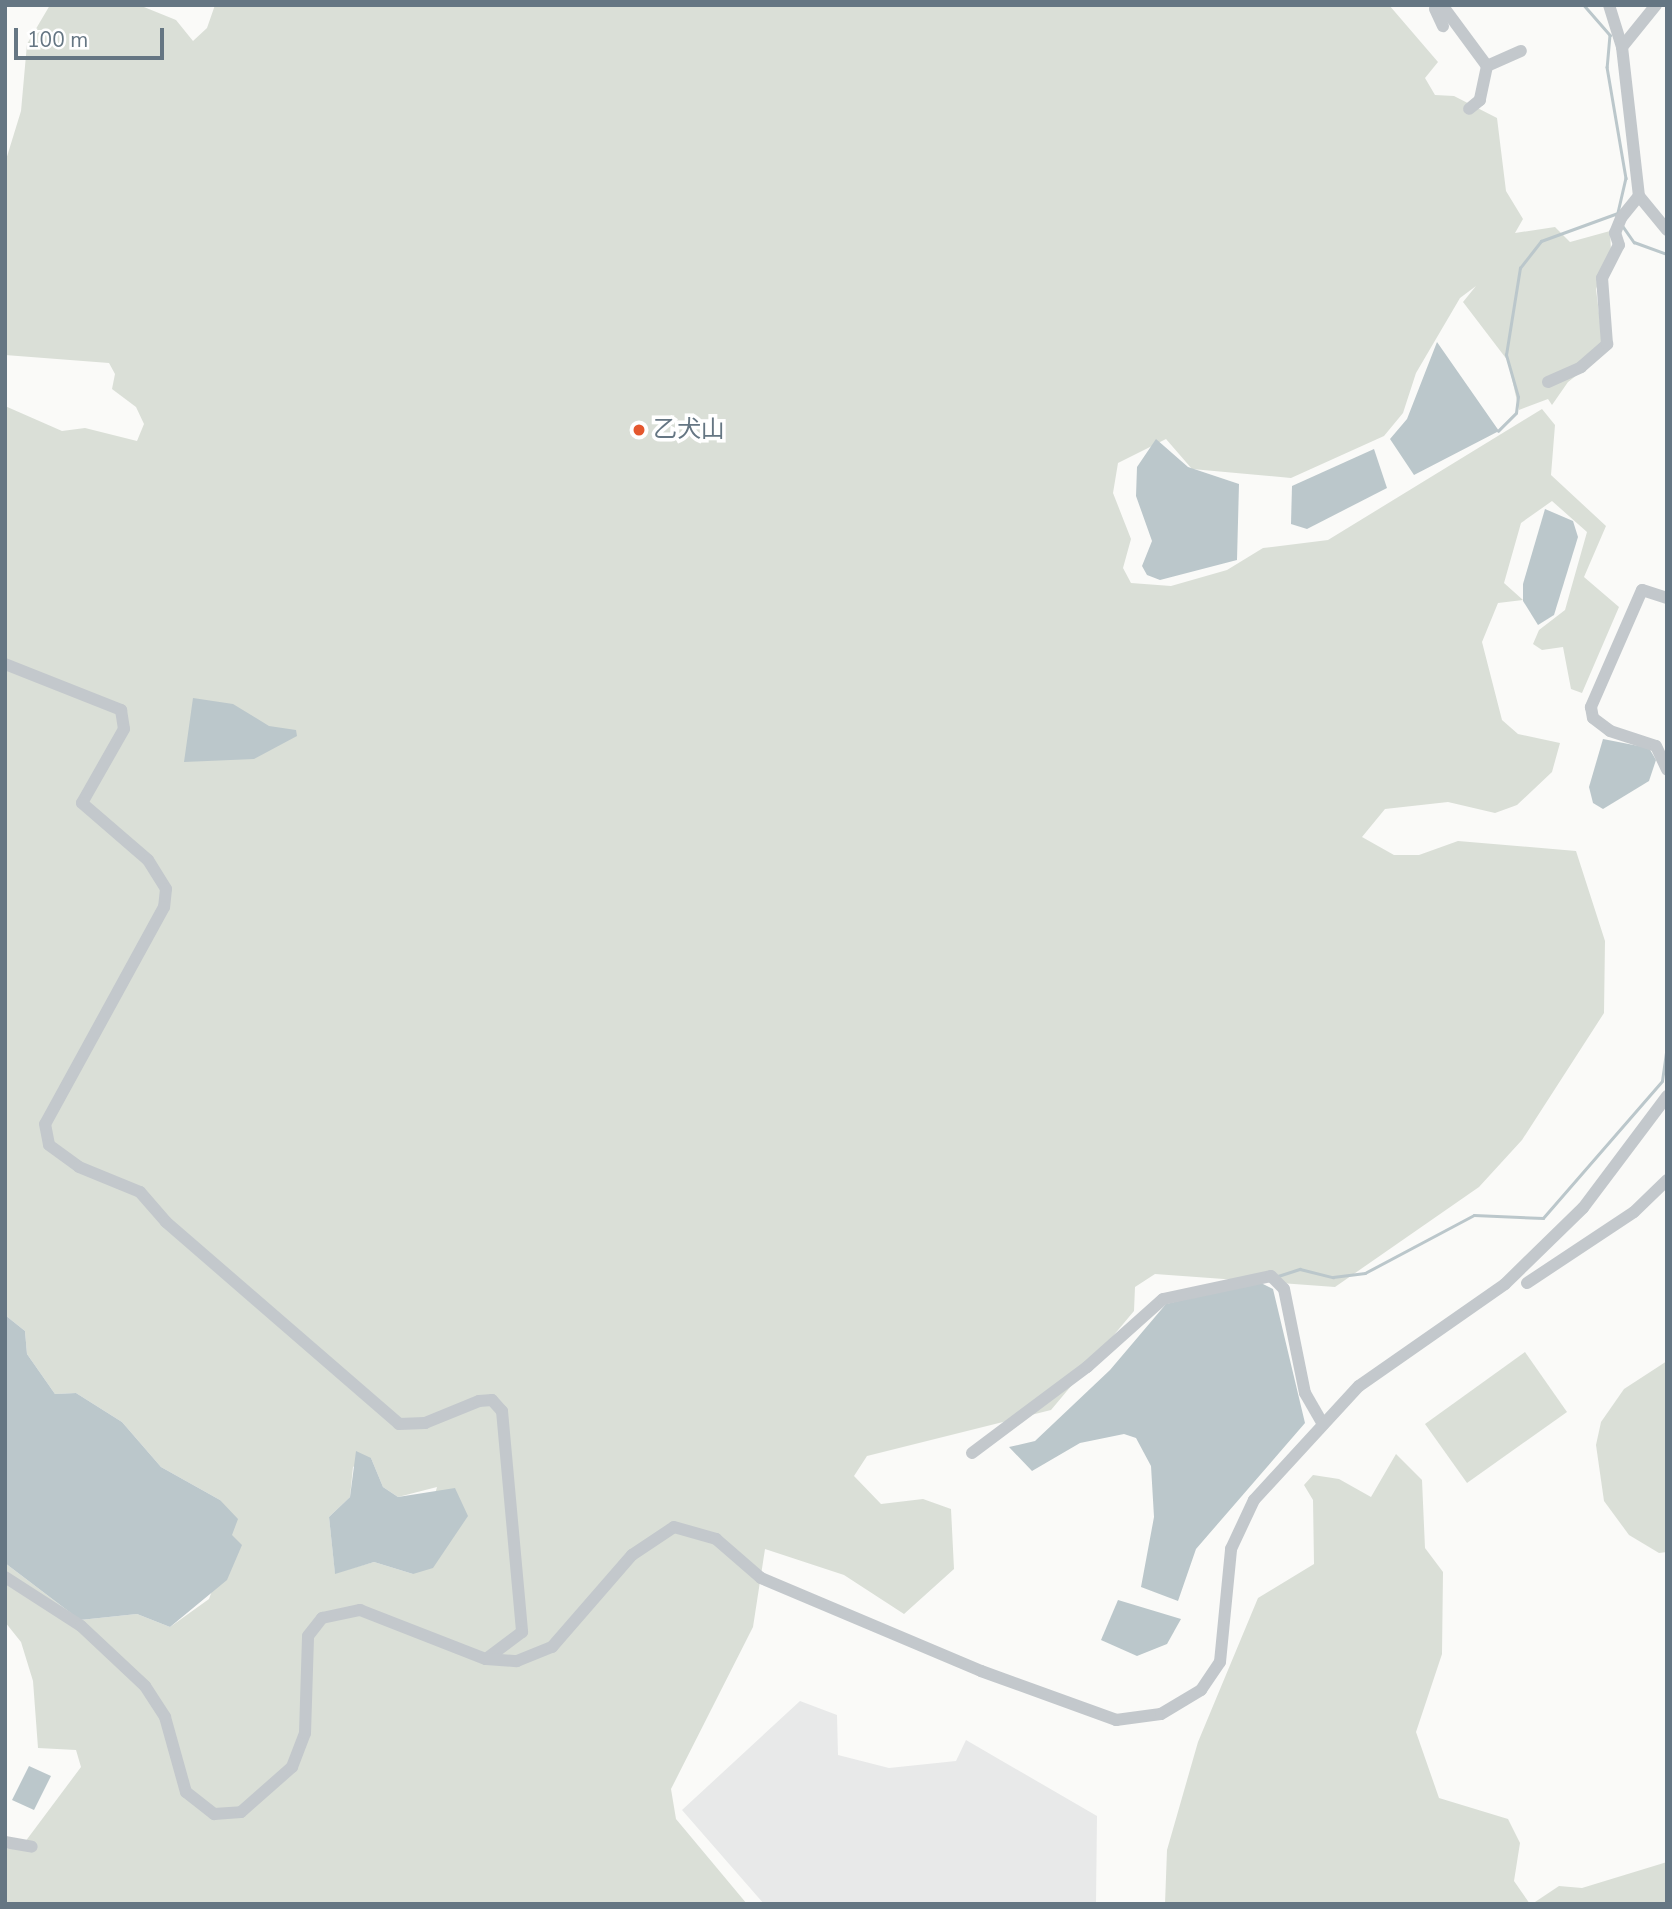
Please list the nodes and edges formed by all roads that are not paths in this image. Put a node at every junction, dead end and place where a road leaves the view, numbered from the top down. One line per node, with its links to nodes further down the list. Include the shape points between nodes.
1 (1441, 5): 4 (street, via 1435,9); 7 (street)
2 (1609, 5): 5 (street)
3 (1656, 5): 5 (street)
4 (1443, 26)
5 (1622, 47): 9 (street)
6 (1521, 51): 7 (street)
7 (1488, 66): 8 (street, via 1480,100)
8 (1469, 109)
9 (1639, 196): 10 (street); 11 (street, via 1621,218 1619,245 1602,278 1607,344 1581,367)
10 (1667, 230)
11 (1548, 382)
12 (1667, 598): 14 (street, via 1642,590 1591,707 1593,718 1610,731 1656,746)
13 (5, 664): 21 (street, via 121,710 124,729 82,803 148,860 166,889 164,907 45,1124 49,1146 79,1167 140,1192 166,1222 399,1424 425,1423 479,1401 492,1401 502,1411 522,1632)
14 (1667, 770)
15 (1667, 1097): 18 (street, via 1583,1208 1519,1270 1430,1341 1359,1386)
16 (1667, 1180): 17 (street, via 1634,1212)
17 (1527, 1283)
18 (1323, 1424): 19 (street, via 1305,1392 1284,1289 1271,1276 1163,1299 1087,1367); 21 (street, via 1244,1514 1231,1549 1222,1649 1213,1677 1177,1707 1146,1718 1093,1714 927,1649 761,1578 716,1539 686,1527 647,1541 552,1647 517,1661)
19 (971, 1453)
20 (5, 1577): 21 (street, via 80,1626 145,1686 165,1717 186,1792 215,1814 247,1808 292,1767 305,1733 308,1636 321,1618 360,1611)
21 (486, 1659)
22 (5, 1842): 23 (street)
23 (32, 1847)

